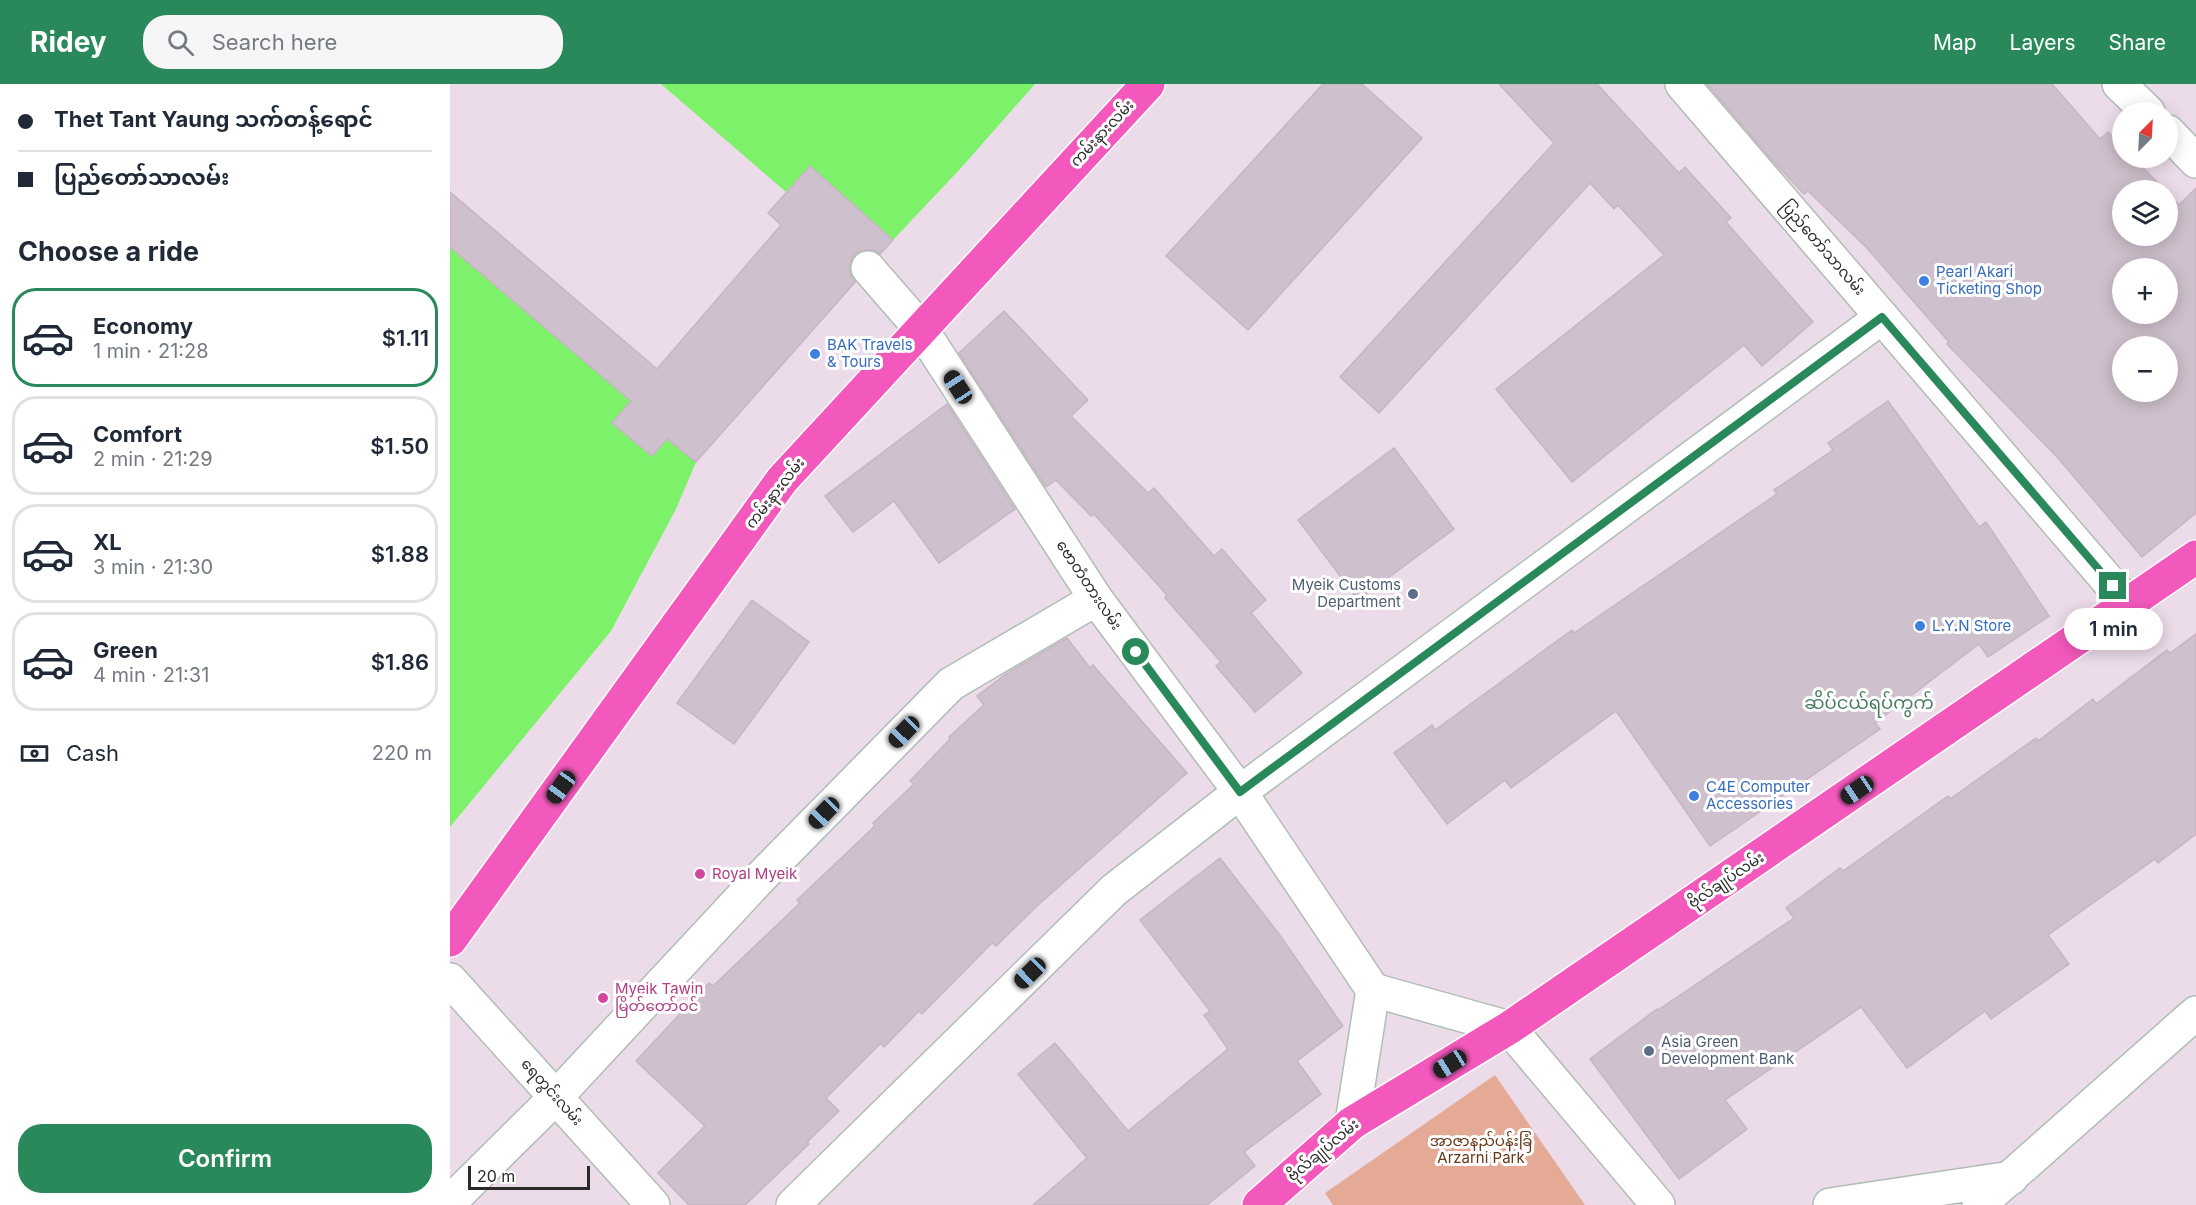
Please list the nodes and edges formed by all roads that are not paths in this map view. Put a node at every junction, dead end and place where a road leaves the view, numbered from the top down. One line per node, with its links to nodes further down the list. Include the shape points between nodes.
1 (1148, 84): 9 (main road, ကမ်းနားလမ်း)
2 (1682, 84): 8 (street, ပြည်တော်သာလမ်း)
3 (2119, 84): 4 (street)
4 (2138, 102)
5 (2178, 142): 6 (street)
6 (2196, 160)
7 (868, 268): 9 (street, ဗောတံတားလမ်း)
8 (1882, 317): 12 (street, ပြည်တော်သာလမ်း); 13 (street)
9 (921, 329): 11 (street, ဗောတံတားလမ်း); 14 (main road, ကမ်းနားလမ်း, via 782,480)
10 (2196, 557): 12 (main road, ဗိုလ်ချုပ်လမ်း)
11 (1096, 599): 13 (street, ဗောတံတားလမ်း); 19 (street, via 951,684 760,878)
12 (2128, 604): 18 (main road, ဗိုလ်ချုပ်လမ်း)
13 (1240, 792): 16 (street, ဗောတံတားလမ်း); 24 (street, via 1114,890)
14 (450, 940)
15 (450, 980): 19 (street, ရေတွင်းလမ်း)
16 (1373, 990): 18 (street); 20 (street)
17 (2196, 1013): 21 (street)
18 (1509, 1028): 20 (main road, ဗိုလ်ချုပ်လမ်း); 26 (street)
19 (556, 1097): 22 (street); 23 (street, ရေတွင်းလမ်း)
20 (1352, 1123): 25 (main road, ဗိုလ်ချုပ်လမ်း)
21 (2011, 1178): 27 (street); 28 (street)
22 (450, 1202)
23 (653, 1205)
24 (793, 1205)
25 (1259, 1205)
26 (1658, 1205)
27 (1830, 1205)
28 (1978, 1205)

